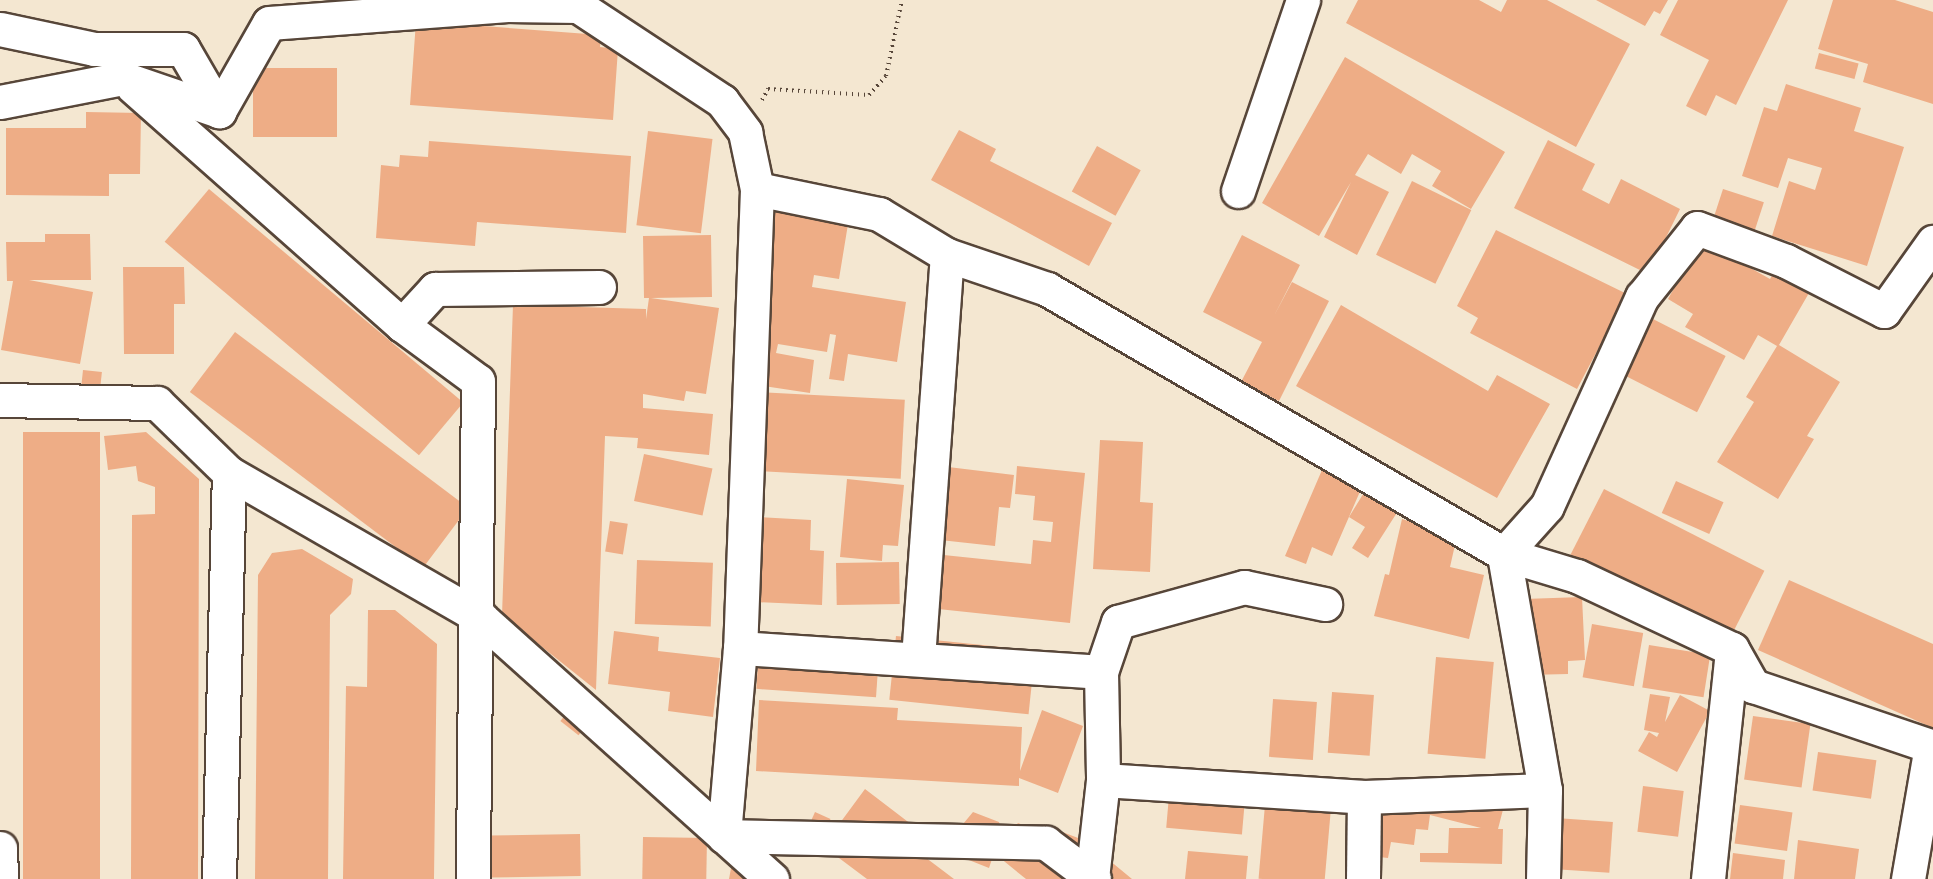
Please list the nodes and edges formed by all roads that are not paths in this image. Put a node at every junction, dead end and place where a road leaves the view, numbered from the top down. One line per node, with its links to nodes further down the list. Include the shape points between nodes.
1 (1303, 0): 7 (street)
2 (0, 29): 5 (street, via 94,49 183,49)
3 (123, 78): 4 (street); 5 (street); 11 (street)
4 (0, 102)
5 (219, 111): 6 (street, via 269,23 507,5 578,6 722,101 745,132)
6 (757, 189): 9 (street, via 879,214); 17 (street)
7 (1238, 191)
8 (1933, 242): 14 (street, via 1884,311 1786,261 1697,228 1642,297 1547,506)
9 (947, 255): 14 (street, via 1047,288); 19 (street)
10 (599, 287): 11 (street, via 435,289)
11 (402, 325): 16 (street, via 478,381)
12 (0, 400): 13 (street, via 157,403)
13 (229, 473): 16 (street); 29 (street)
14 (1504, 554): 18 (street, via 1577,576); 23 (street)
15 (1325, 604): 20 (street, via 1244,587 1118,622)
16 (474, 614): 25 (street); 30 (street)
17 (740, 648): 19 (street); 25 (street)
18 (1732, 649): 21 (street, via 1753,687); 34 (street)
19 (918, 658): 20 (street)
20 (1101, 672): 22 (street)
21 (1932, 747): 35 (street)
22 (1103, 780): 24 (street); 27 (street)
23 (1545, 790): 24 (street); 33 (street)
24 (1364, 797): 32 (street)
25 (724, 836): 27 (street, via 1046,843); 31 (street)
26 (0, 848): 28 (street)
27 (1093, 878)
28 (1, 879)
29 (219, 879)
30 (473, 879)
31 (772, 879)
32 (1363, 879)
33 (1543, 879)
34 (1708, 879)
35 (1908, 879)

